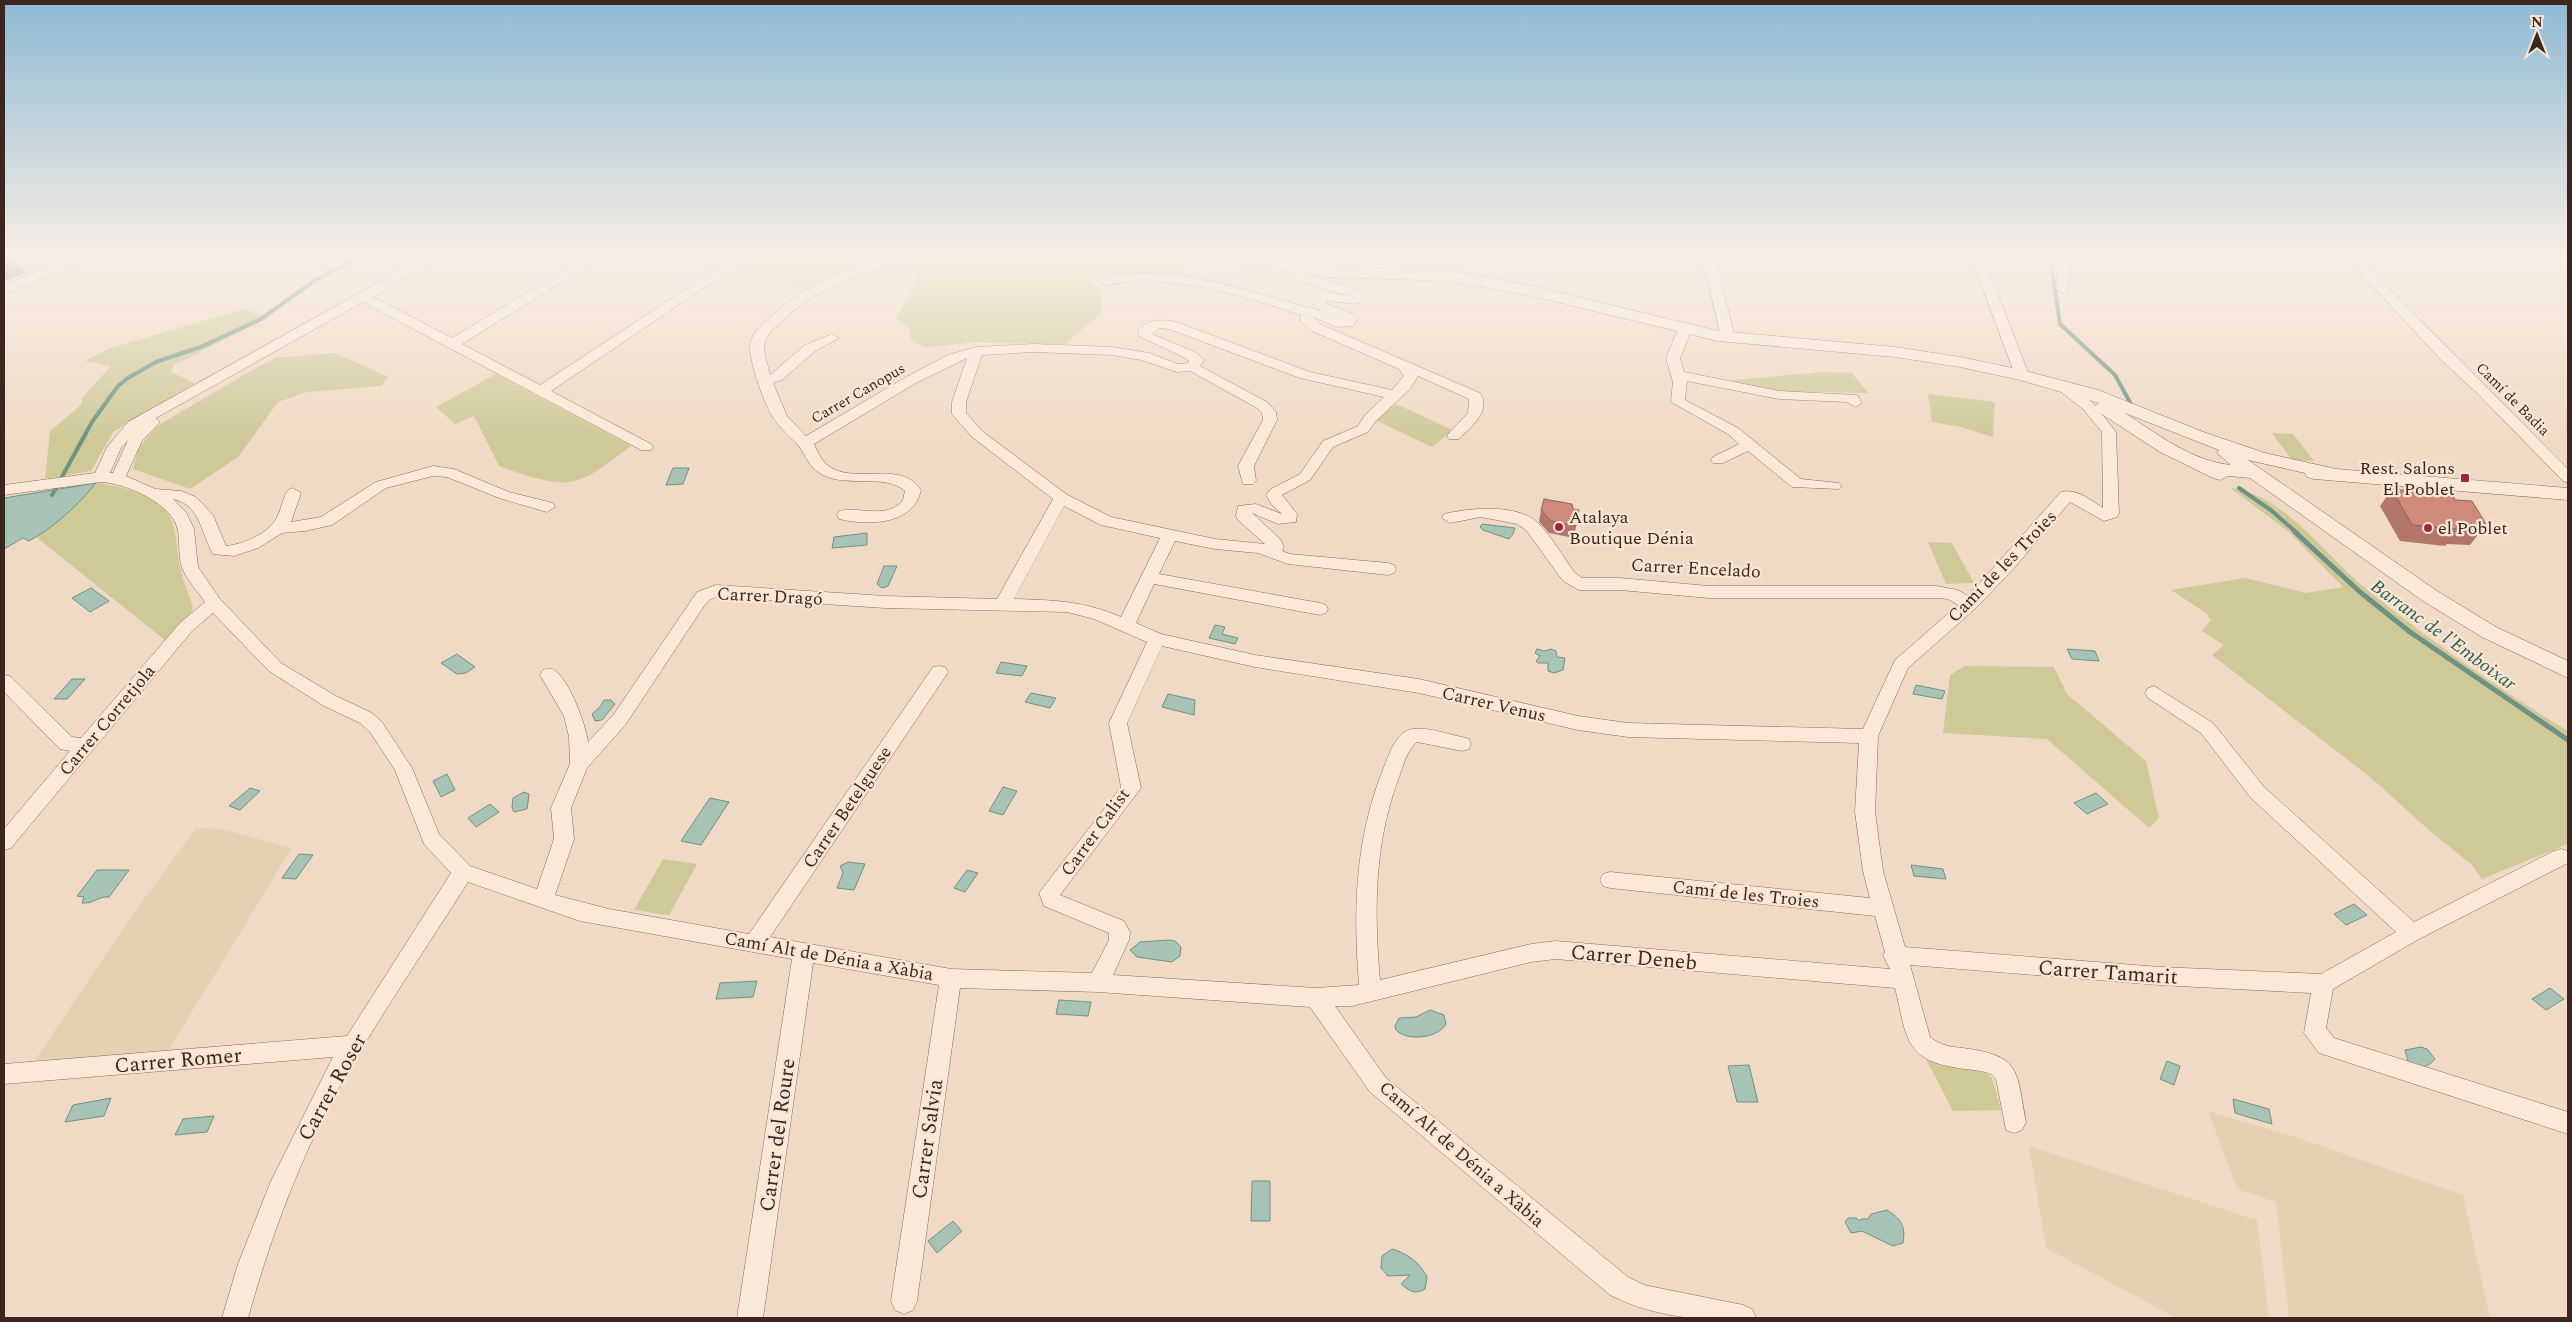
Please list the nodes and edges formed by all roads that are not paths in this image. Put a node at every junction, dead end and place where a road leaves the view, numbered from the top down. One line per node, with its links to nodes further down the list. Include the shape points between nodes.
1 (334, 318): 37 (street, via 147,426)
2 (402, 318): 16 (street)
3 (496, 318): 16 (street)
4 (652, 318): 24 (street)
5 (776, 318): 22 (street, Carrer Canopus, via 764,330 757,344)
6 (1307, 318): 19 (street, via 1317,328)
7 (1326, 318): 8 (street, via 1339,324 1348,323)
8 (1350, 318)
9 (1639, 318): 13 (street)
10 (1723, 318): 14 (street)
11 (2000, 318): 21 (street)
12 (2409, 318): 38 (street, Camí de Badia)
13 (1685, 329): 14 (street); 20 (street, via 1673,358)
14 (1728, 337): 21 (street, via 1895,352)
15 (832, 338): 22 (street, via 810,348 777,377)
16 (452, 344): 24 (street)
17 (976, 351): 18 (street, Carrer Canopus, via 1019,348 1106,350 1144,356 1178,368); 29 (street, Carrer Canopus, via 953,358 911,380); 45 (street, via 959,402 959,414 977,434)
18 (1192, 367): 25 (street, Carrer Canopus, via 1196,364 1195,358 1148,337 1144,333 1146,330 1159,324 1174,326 1305,375); 39 (street, Carrer Canopus, via 1262,405 1269,412 1270,420 1246,466)
19 (1406, 368): 25 (street, via 1411,376); 27 (street, via 1476,396 1474,416)
20 (1679, 374): 26 (street, via 1779,395 1852,398); 30 (street, via 1677,398 1682,406 1733,430)
21 (2022, 375): 23 (street)
22 (767, 381): 29 (street, Carrer Canopus, via 782,418)
23 (2057, 384): 28 (street, via 2092,394); 34 (street, via 2097,403); 57 (street, Camí de les Troies, via 2079,398 2102,420 2109,432 2111,513 2104,516 2077,498 2066,496)
24 (542, 390): 31 (street)
25 (1396, 396): 52 (street, via 1370,418 1363,429 1328,444 1305,478 1276,492 1276,502 1289,511 1290,518 1279,520 1256,509 1244,510 1244,516 1274,543)
26 (1855, 403)
27 (1454, 436)
28 (2200, 437): 32 (street); 34 (street, via 2175,439 2172,446); 36 (street, via 2274,461)
29 (805, 443): 47 (street, via 823,469 853,478 903,481 913,490 908,506 893,514)
30 (1748, 445): 33 (street); 40 (street, via 1797,484)
31 (646, 447)
32 (2218, 448): 34 (street, via 2222,457 2219,461); 35 (street)
33 (1718, 460)
34 (2196, 462): 35 (street, via 2223,470); 48 (street)
35 (2256, 473): 36 (street); 48 (street)
36 (2329, 473): 44 (street)
37 (103, 478): 41 (street); 43 (street, Camí Alt de Dénia a Xàbia)
38 (2568, 478)
39 (1248, 481)
40 (1834, 486)
41 (4, 490)
42 (293, 493): 50 (street, via 284,522)
43 (155, 494): 50 (street, via 172,492 200,507 219,550 225,552 241,549); 55 (street, Camí Alt de Dénia a Xàbia, via 180,516 186,529 190,568)
44 (2568, 494)
45 (1060, 498): 51 (street, via 1107,521); 56 (street)
46 (547, 507): 50 (street, via 504,495 449,472 433,471 381,485 326,521)
47 (845, 515)
48 (2313, 516): 61 (street, via 2458,614)
49 (1450, 518): 57 (street, Carrer Encelado, via 1480,512 1522,520 1532,526 1570,577 1579,584 1620,584 1708,592 1936,592 1952,594)
50 (278, 528)
51 (1170, 534): 52 (street, via 1215,544 1260,548); 54 (street)
52 (1273, 554): 53 (street, via 1288,559)
53 (1388, 569)
54 (1149, 578): 58 (street); 59 (street)
55 (214, 603): 68 (street, Carrer Corretjola, via 186,627); 72 (street, Camí Alt de Dénia a Xàbia, via 275,667 330,701 366,718 376,727 403,768 431,838)
56 (1003, 603): 59 (street, Carrer Dragó, via 1067,606); 69 (street, Carrer Dragó, via 885,602 709,592 698,602 620,719)
57 (1970, 604): 66 (street, Camí de les Troies, via 1901,664)
58 (1320, 609)
59 (1126, 625): 60 (street, Carrer Venus)
60 (1157, 639): 66 (street, Carrer Venus, via 1255,661 1419,686 1578,724 1712,734); 82 (street, Carrer Calist, via 1118,723 1131,788 1049,893 1051,900 1117,927 1120,932 1120,940)
61 (2568, 670)
62 (940, 672): 77 (street, Carrer Betelguese)
63 (549, 675): 69 (street, via 571,708 579,736)
64 (4, 681): 68 (street, via 67,744)
65 (2154, 693): 76 (street, via 2208,728 2257,792)
66 (1869, 736): 75 (street, Camí de les Troies, via 1865,812)
67 (1462, 744): 84 (street, via 1415,735 1410,737 1388,782 1373,825 1366,867 1365,936)
68 (85, 745): 70 (street, Carrer Corretjola)
69 (579, 764): 74 (street, Carrer Dragó, via 561,808 564,839)
70 (4, 842)
71 (2561, 857): 76 (street)
72 (462, 872): 74 (street, Camí Alt de Dénia a Xàbia); 86 (street, Carrer Roser)
73 (1610, 880): 75 (street, Camí de les Troies)
74 (543, 899): 77 (street, Camí Alt de Dénia a Xàbia, via 580,912 638,924)
75 (1882, 908): 79 (street, Camí de les Troies)
76 (2412, 933): 83 (street)
77 (755, 942): 78 (street, Camí Alt de Dénia a Xàbia)
78 (804, 952): 80 (street, Camí Alt de Dénia a Xàbia); 92 (street, Carrer del Roure)
79 (1894, 955): 81 (street, Camí de les Troies); 83 (street, Carrer Tamarit, via 2160,976)
80 (951, 978): 82 (street, Camí Alt de Dénia a Xàbia); 90 (street, Carrer Salvia)
81 (1902, 980): 84 (street, Carrer Deneb, via 1556,950 1531,953); 88 (street, Camí de les Troies, via 1920,1043 1934,1054 2002,1068 2006,1074)
82 (1098, 982): 85 (street, Camí Alt de Dénia a Xàbia)
83 (2323, 984): 89 (street, via 2315,1033 2327,1046)
84 (1370, 992): 85 (street, Carrer Deneb)
85 (1316, 998): 93 (street, Camí Alt de Dénia a Xàbia, via 1378,1085 1619,1286 1641,1297)
86 (353, 1045): 87 (street, Carrer Romer); 91 (street, Carrer Roser, via 317,1109 283,1181 244,1281)
87 (4, 1074)
88 (2014, 1122)
89 (2568, 1123)
90 (904, 1301)
91 (235, 1318)
92 (750, 1318)
93 (1743, 1318)

